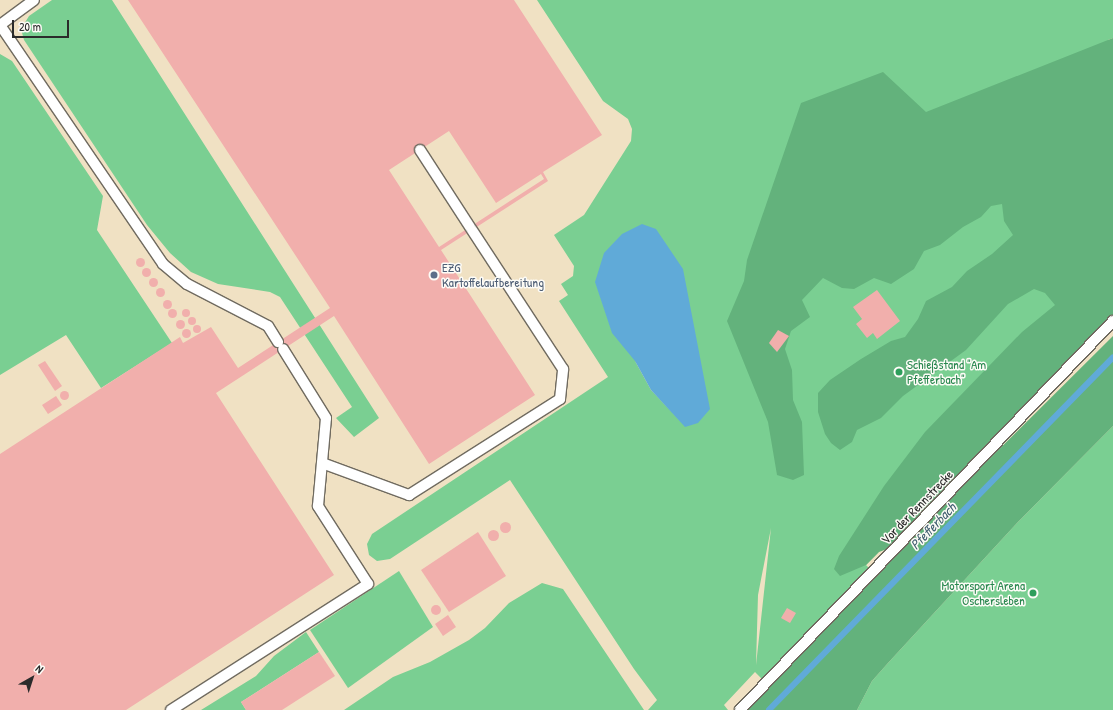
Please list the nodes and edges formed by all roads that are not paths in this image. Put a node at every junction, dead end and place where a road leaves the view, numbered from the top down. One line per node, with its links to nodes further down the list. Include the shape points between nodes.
1 (34, 0): 2 (lane)
2 (0, 25): 5 (lane, via 163,264 187,284 268,326 326,418)
3 (420, 150): 5 (lane, via 563,369 560,399 409,495)
4 (1113, 321): 7 (lane, Vor der Rennstrecke)
5 (322, 464): 6 (lane, via 318,506 368,584)
6 (171, 710)
7 (740, 710)

